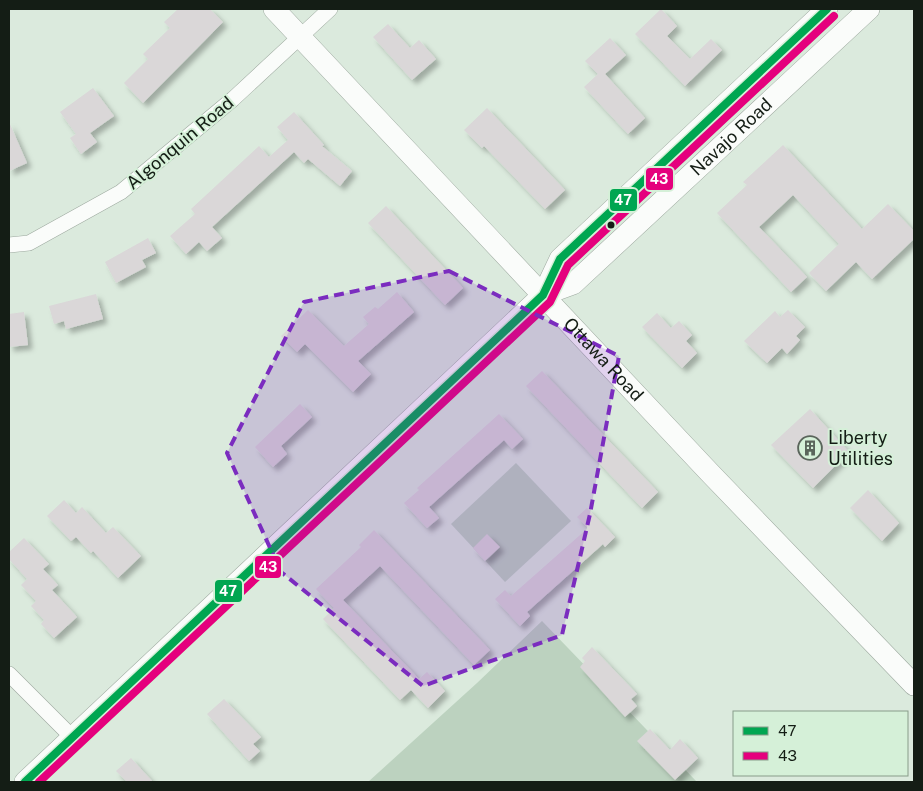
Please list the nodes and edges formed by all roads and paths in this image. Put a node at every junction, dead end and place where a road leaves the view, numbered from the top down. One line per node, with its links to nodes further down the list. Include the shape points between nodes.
1 (274, 9): 5 (main road, Ottawa Road)
2 (330, 9): 5 (street, Algonquin Road)
3 (827, 9): 7 (main road, Navajo Road, via 560,259)
4 (869, 9): 7 (main road, Navajo Road, via 573,284)
5 (300, 37): 6 (street, Algonquin Road, via 233,99 121,192 29,243); 7 (main road, Ottawa Road)
6 (9, 245)
7 (543, 295): 9 (main road, Ottawa Road); 10 (main road, Navajo Road)
8 (9, 674): 10 (street)
9 (914, 686)
10 (73, 738): 11 (main road, Navajo Road)
11 (25, 782)

